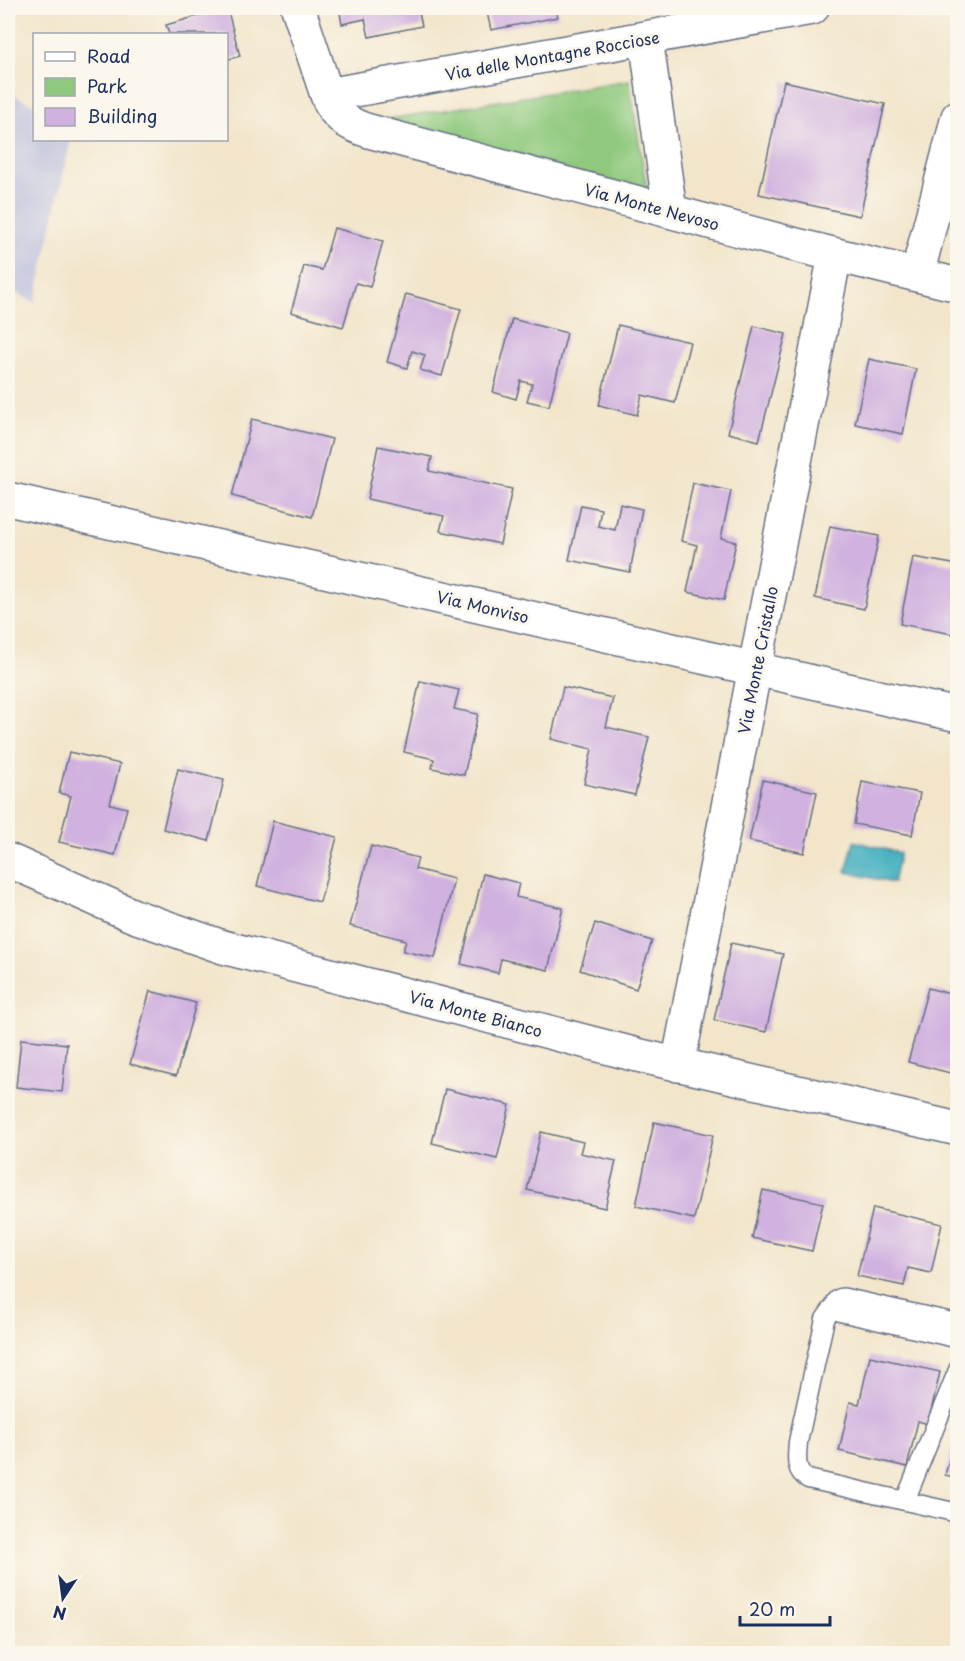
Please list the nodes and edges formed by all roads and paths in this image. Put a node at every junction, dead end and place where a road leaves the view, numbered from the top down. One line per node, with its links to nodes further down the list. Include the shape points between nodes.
1 (298, 8): 4 (street)
2 (812, 8): 3 (street, Via delle Montagne Rocciose)
3 (646, 38): 4 (street, Via delle Montagne Rocciose); 6 (street)
4 (327, 95): 6 (street, Via Monte Nevoso, via 336,113 348,123 377,133)
5 (957, 117): 8 (street)
6 (670, 211): 7 (street, Via Monte Nevoso)
7 (835, 255): 8 (street, Via Monte Nevoso); 11 (street, Via Monte Cristallo)
8 (917, 275): 9 (street, Via Monte Nevoso)
9 (957, 285)
10 (8, 499): 11 (street, Via Monviso)
11 (755, 669): 12 (street, Via Monviso); 14 (street, Via Monte Cristallo)
12 (957, 715)
13 (8, 860): 14 (street, Via Monte Bianco, via 134,916 214,944)
14 (678, 1065): 15 (street, Via Monte Bianco)
15 (957, 1129)
16 (843, 1305): 17 (street); 19 (lane, via 825,1319 798,1442 798,1467 808,1479)
17 (957, 1331)
18 (957, 1370): 19 (lane)
19 (905, 1501): 20 (lane)
20 (957, 1513)

